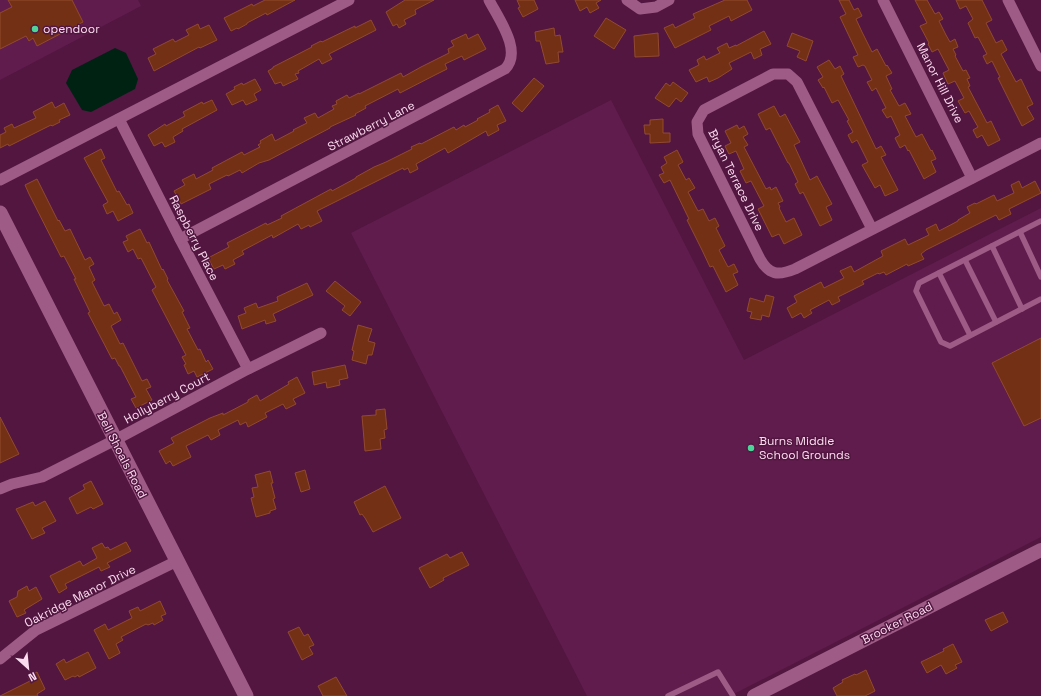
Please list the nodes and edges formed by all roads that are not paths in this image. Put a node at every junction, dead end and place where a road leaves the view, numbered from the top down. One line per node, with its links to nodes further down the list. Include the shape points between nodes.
1 (349, 0): 8 (street)
2 (489, 0): 16 (street, Strawberry Lane, via 512,48 511,61 505,69)
3 (627, 0): 4 (street, via 640,9)
4 (669, 0)
5 (883, 0): 10 (street, Manor Hill Drive)
6 (1008, 0): 7 (street)
7 (1041, 66)
8 (119, 119): 11 (street); 16 (street, Raspberry Place)
9 (1041, 143): 10 (street, Bryan Terrace Drive)
10 (972, 178): 14 (street, Bryan Terrace Drive)
11 (0, 180)
12 (2, 220): 27 (main road, Bell Shoals Road)
13 (1041, 222): 15 (lane)
14 (872, 229): 14 (street, Bryan Terrace Drive, via 791,271 781,273 769,270 760,259 698,134 697,122 704,110 774,74 788,74 798,82)
15 (1020, 232): 17 (lane); 20 (lane)
16 (180, 239): 26 (street, Raspberry Place)
17 (992, 246): 18 (lane); 22 (lane)
18 (965, 260): 19 (lane); 23 (lane)
19 (939, 273): 25 (lane); 25 (lane, via 919,282 916,291 940,342 950,346)
20 (1041, 277)
21 (1041, 299): 22 (lane)
22 (1022, 309): 23 (lane)
23 (996, 322): 25 (lane)
24 (321, 333): 26 (street, Hollyberry Court)
25 (970, 335)
26 (248, 369): 27 (street, Hollyberry Court)
27 (115, 440): 28 (street, Hollyberry Court, via 42,477); 30 (main road, Bell Shoals Road)
28 (0, 489)
29 (1041, 550): 35 (street, Brooker Road)
30 (176, 561): 31 (street, Oakridge Manor Drive, via 36,630); 32 (main road, Bell Shoals Road)
31 (0, 660)
32 (246, 696)
33 (668, 696): 34 (lane, via 718,672)
34 (733, 696)
35 (754, 696)

